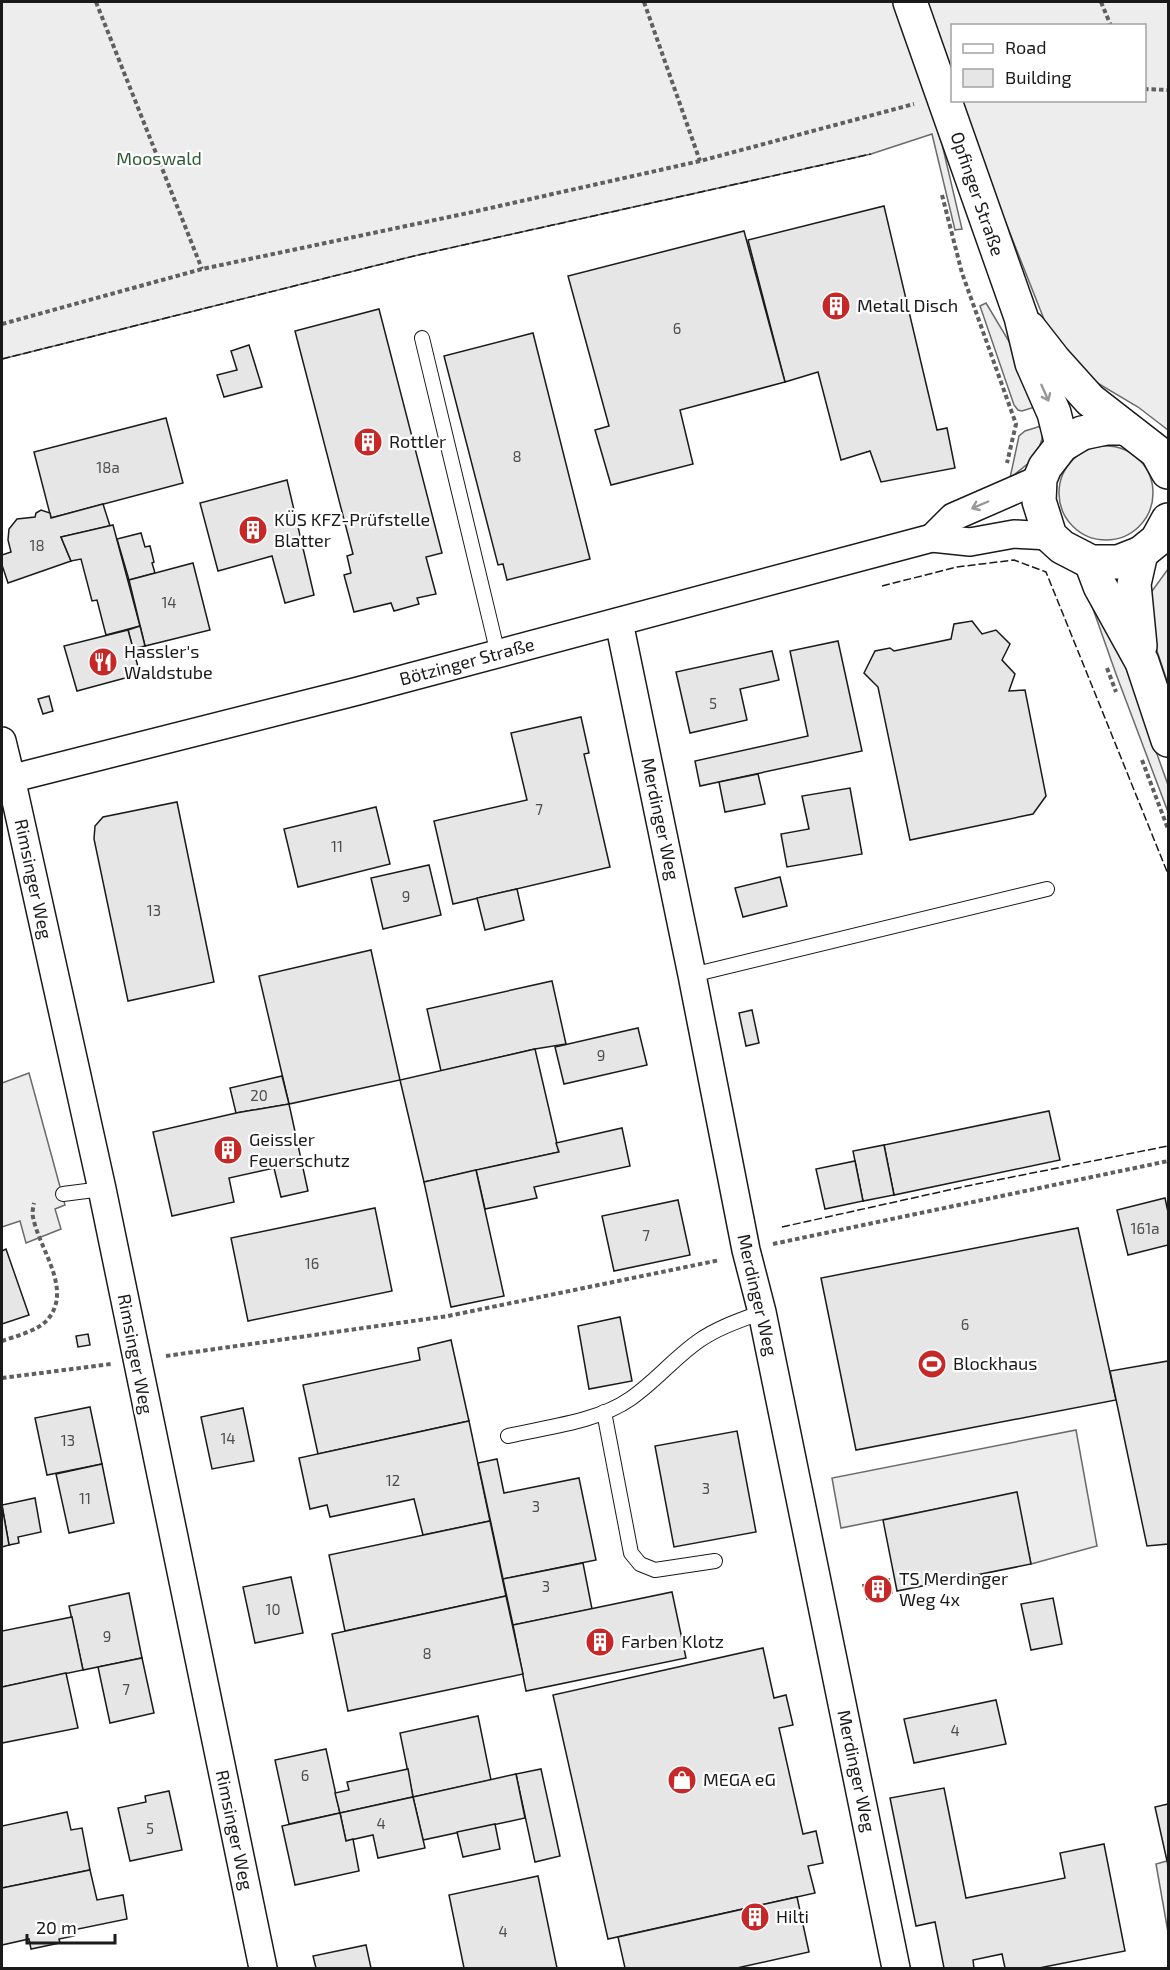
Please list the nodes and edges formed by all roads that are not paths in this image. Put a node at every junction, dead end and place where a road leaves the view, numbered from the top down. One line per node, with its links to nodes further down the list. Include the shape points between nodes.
1 (910, 2): 2 (main road, Opfinger Straße)
2 (1021, 317): 4 (main road, Opfinger Straße, via 1090,400); 5 (main road, Opfinger Straße, one-way to 5, via 1032,363 1054,413)
3 (422, 338): 14 (lane)
4 (1125, 428): 5 (main road, via 1082,433); 6 (main road, Opfinger Straße)
5 (1062, 445): 7 (main road)
6 (1165, 461)
7 (1040, 479): 9 (main road, via 1039,501); 10 (street, Bötzinger Straße, one-way to 10, via 953,517)
8 (1168, 523): 11 (main road, via 1157,540)
9 (1050, 537): 10 (street, Bötzinger Straße, via 1014,534 970,542); 12 (main road)
10 (932, 538): 13 (street, Bötzinger Straße)
11 (1141, 553): 12 (main road, via 1118,562); 15 (main road, via 1134,584)
12 (1091, 562): 15 (main road)
13 (619, 622): 14 (street, Bötzinger Straße); 20 (street, Merdinger Weg)
14 (498, 654): 18 (street, Bötzinger Straße)
15 (1142, 662): 16 (main road)
16 (1168, 740)
17 (2, 741): 18 (street, Rimsinger Weg)
18 (6, 779): 21 (street, Rimsinger Weg)
19 (1047, 889): 20 (lane)
20 (692, 975): 23 (street, Merdinger Weg, via 746,1250)
21 (102, 1189): 22 (lane); 27 (street, Rimsinger Weg)
22 (63, 1194)
23 (762, 1312): 24 (lane, via 697,1341 629,1400); 28 (street, Merdinger Weg)
24 (604, 1412): 25 (lane); 26 (lane, via 631,1553 640,1564 655,1570)
25 (508, 1436)
26 (716, 1561)
27 (263, 1968)
28 (896, 1968)

